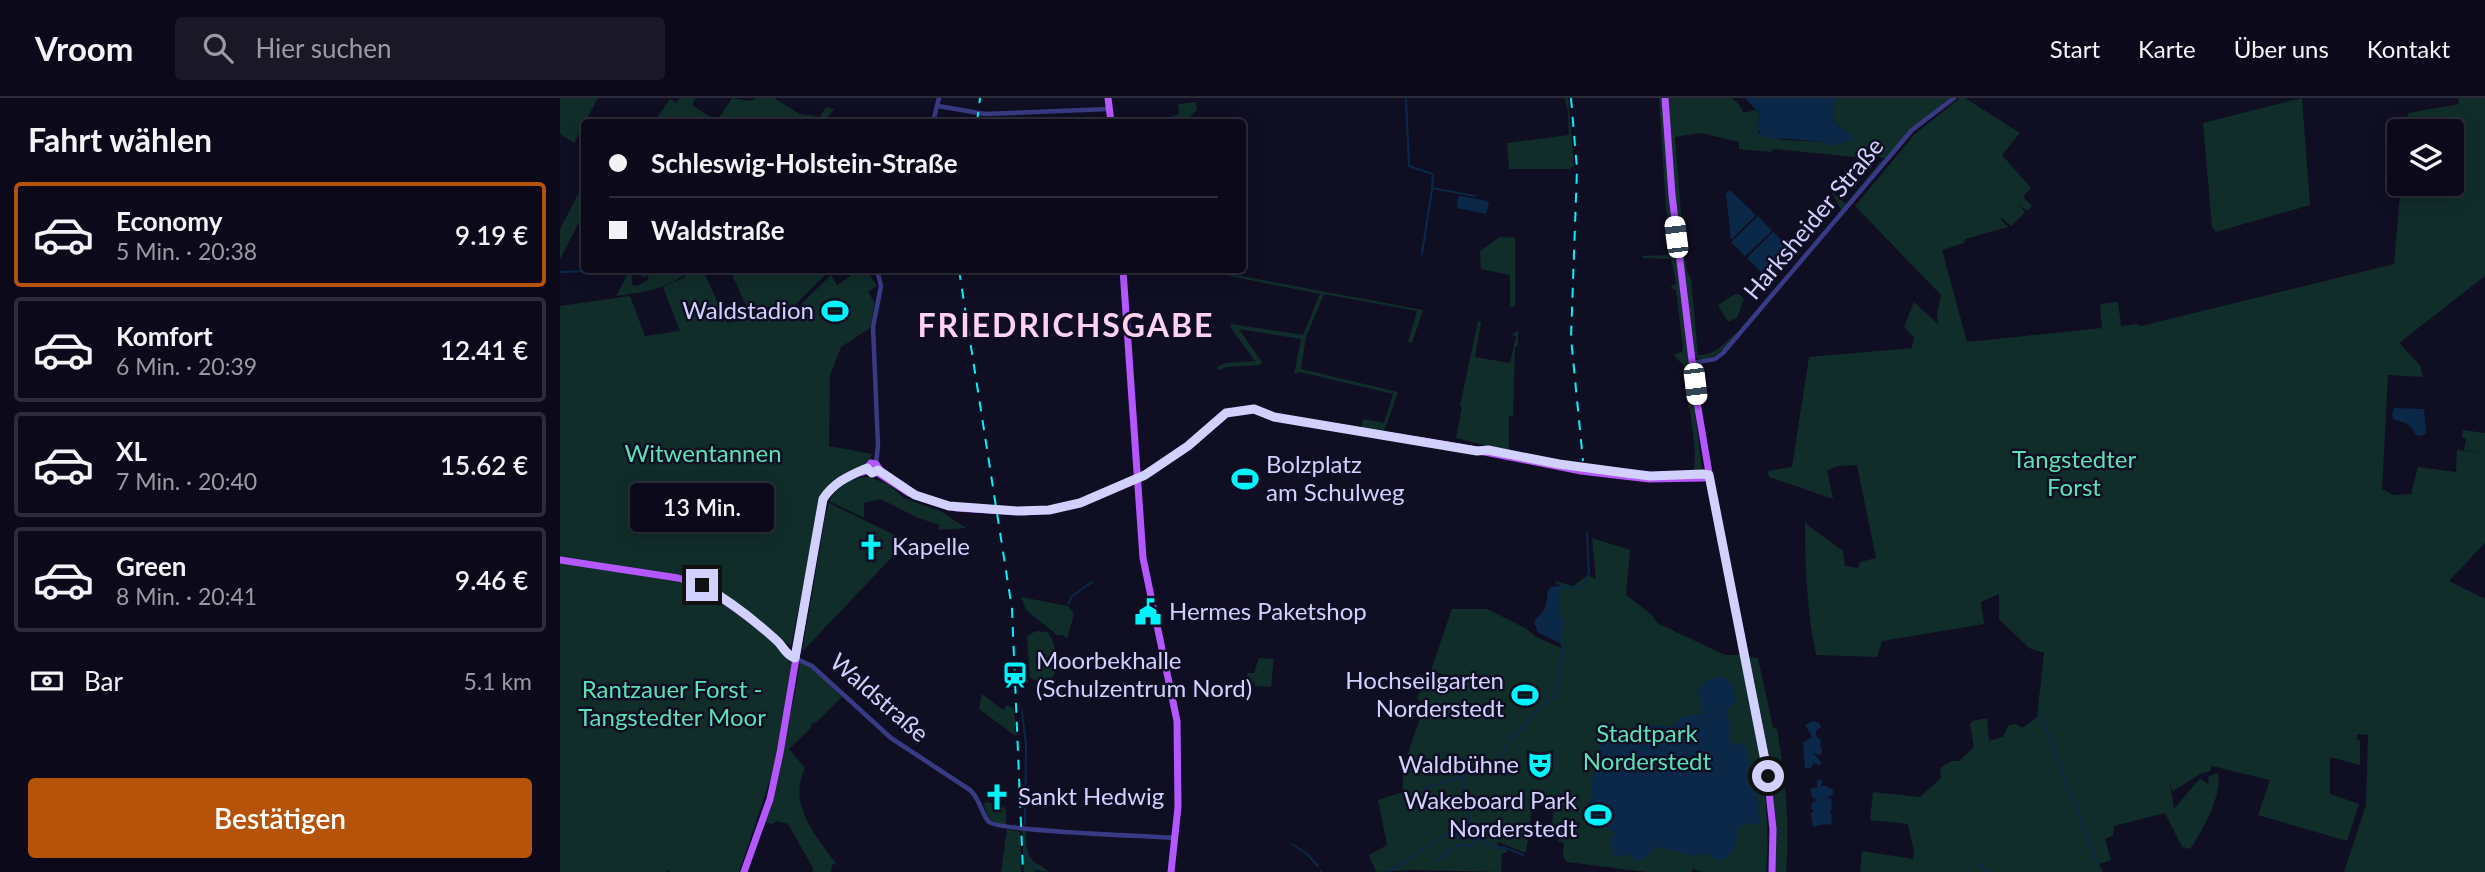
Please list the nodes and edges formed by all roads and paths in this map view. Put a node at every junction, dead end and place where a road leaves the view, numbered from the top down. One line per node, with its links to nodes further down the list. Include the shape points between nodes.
1 (939, 98): 5 (street)
2 (1665, 98): 9 (main road)
3 (1954, 98): 9 (street, Harksheider Straße, via 1912,130 1725,351 1715,359)
4 (1109, 104): 5 (street, via 1096,109 985,114)
5 (938, 106): 6 (street)
6 (934, 119)
7 (878, 273): 10 (street, via 881,286 873,335 877,440)
8 (1124, 273): 12 (main road)
9 (1692, 362): 11 (main road)
10 (873, 468): 12 (main road, via 915,495 956,508 1024,512 1070,506); 14 (main road, via 837,483 822,506)
11 (1709, 475): 12 (main road, via 1630,474 1559,464 1248,409 1222,415 1188,446); 18 (main road, via 1765,755 1773,829)
12 (1138, 479): 15 (main road, via 1145,575 1176,714)
13 (560, 560): 14 (main road, Waldstraße, via 702,585)
14 (795, 658): 15 (street, Waldstraße, via 812,666 891,738 970,789 992,824 1021,830); 17 (main road, via 770,799)
15 (1175, 838): 16 (main road)
16 (1171, 869)
17 (744, 872)
18 (1772, 872)

